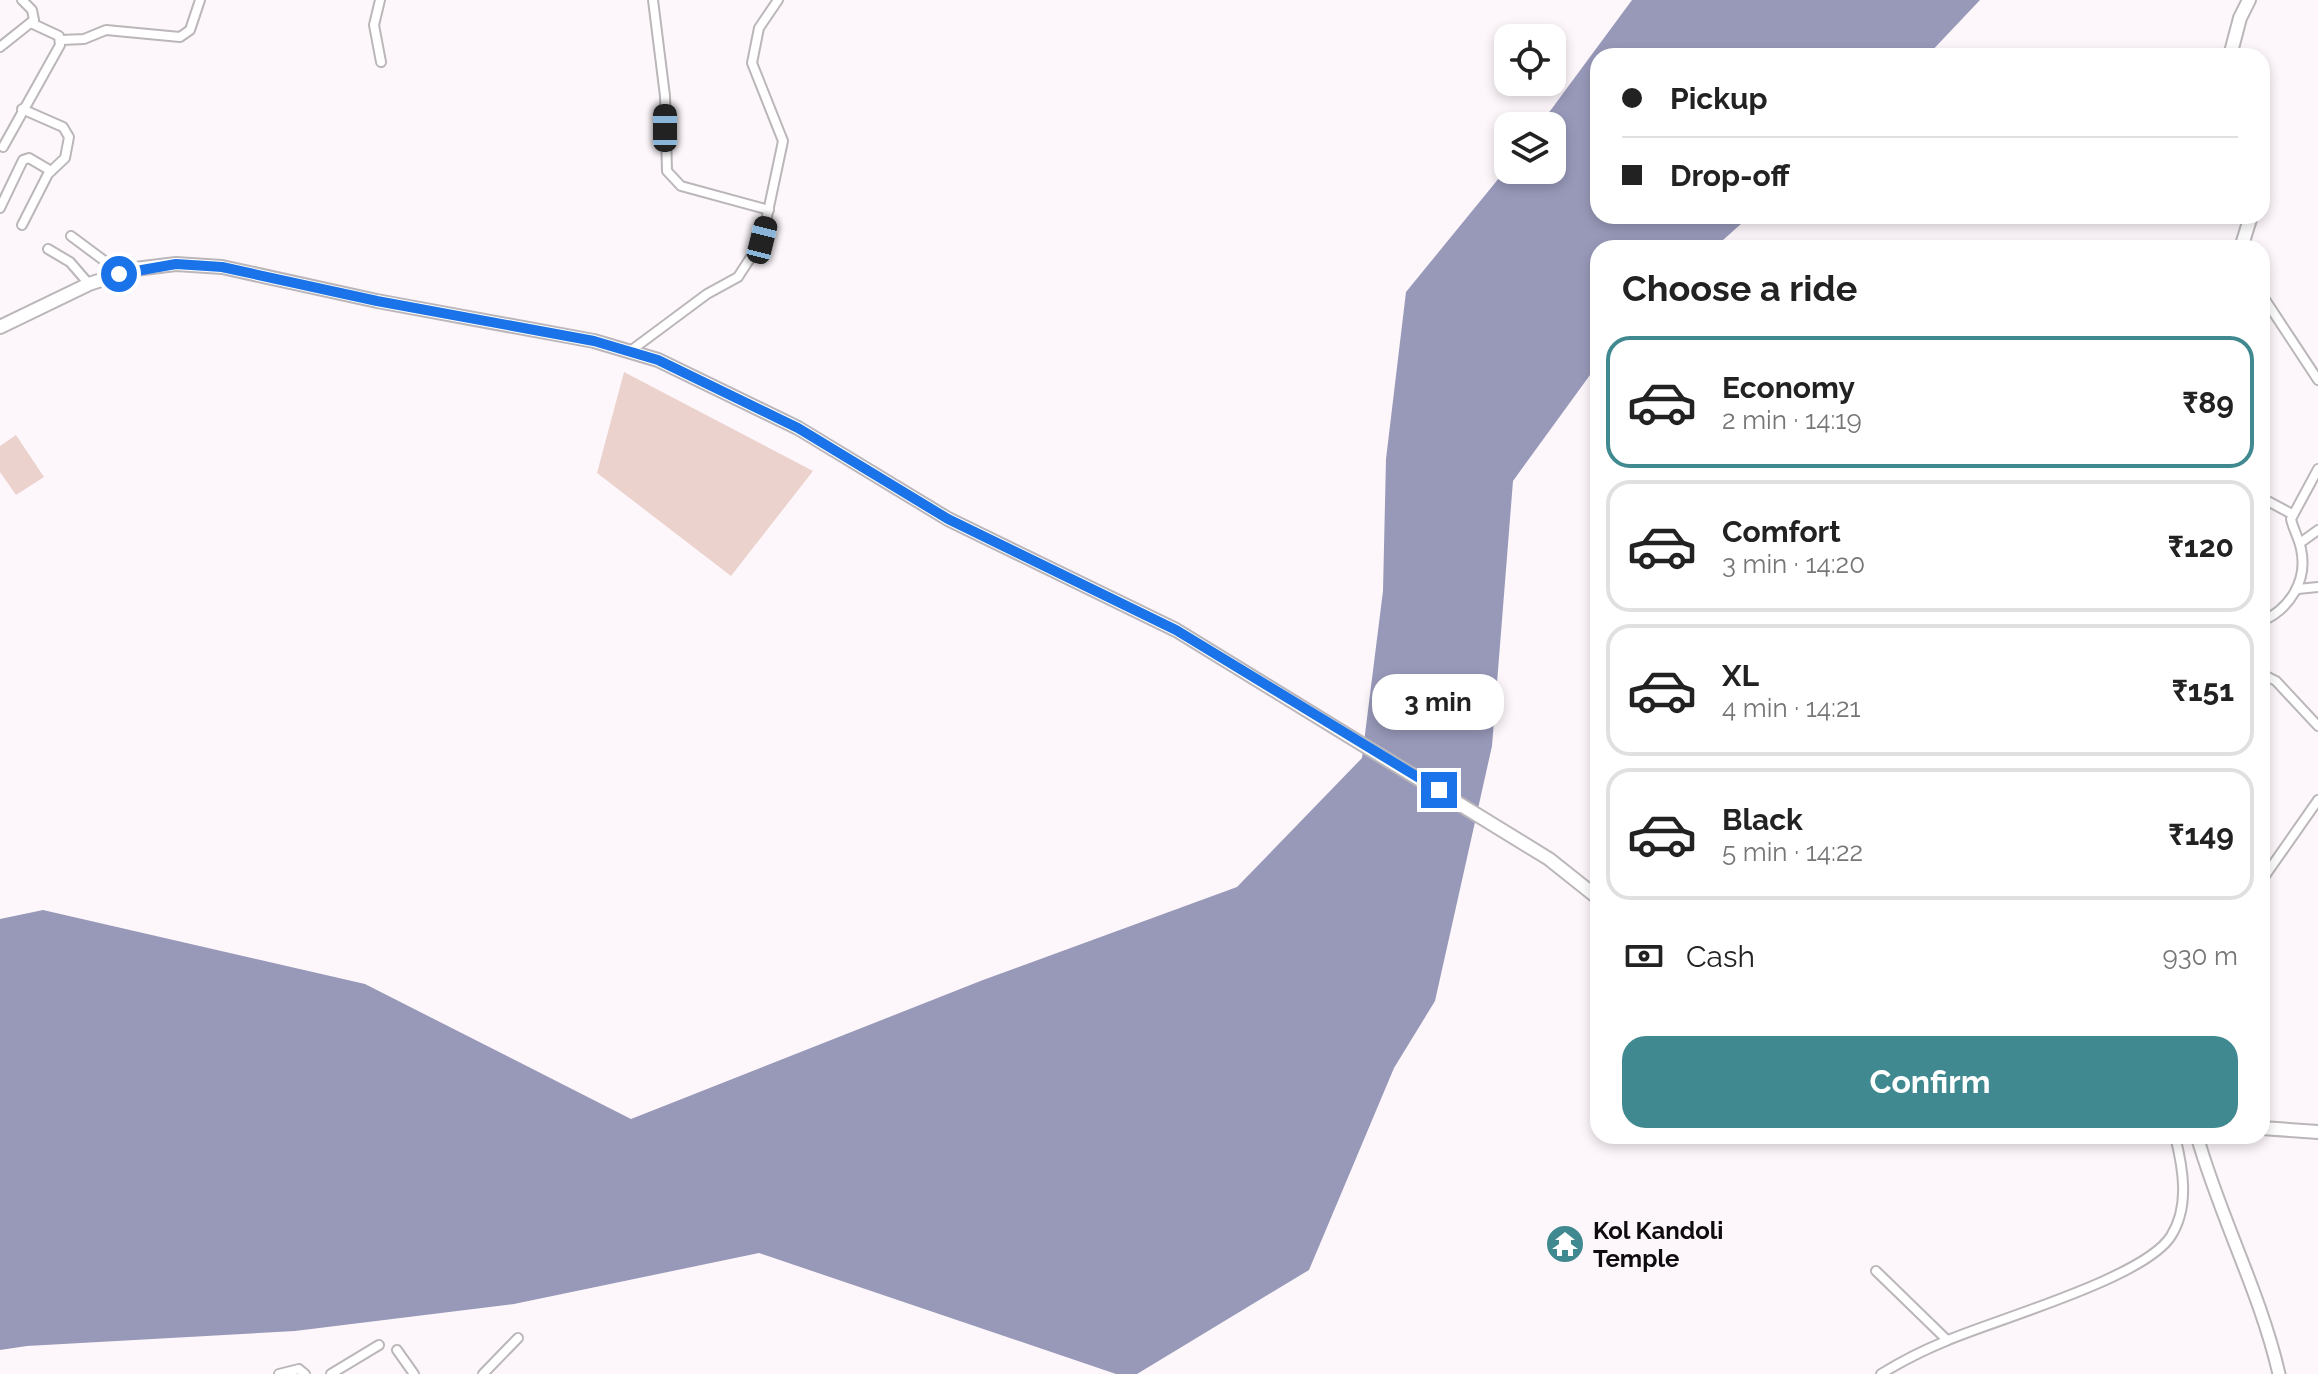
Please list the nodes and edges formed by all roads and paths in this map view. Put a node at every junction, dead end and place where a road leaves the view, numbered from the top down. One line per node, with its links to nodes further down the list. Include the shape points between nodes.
1 (22, 0): 7 (street, via 35,16)
2 (200, 0): 8 (street, via 190,30 180,37 106,30 84,39)
3 (380, 0): 11 (street, via 374,25)
4 (653, 0): 16 (street, via 665,96 667,171 681,186)
5 (778, 0): 16 (street, via 759,28 752,63 783,141)
6 (2249, 0): 10 (main road)
7 (31, 23): 8 (street); 9 (street)
8 (61, 40): 12 (street)
9 (0, 47)
10 (2232, 48)
11 (381, 62)
12 (22, 109): 13 (street); 14 (street, via 67,131 65,158)
13 (3, 147)
14 (51, 171): 15 (street, via 29,158 23,160); 17 (street)
15 (0, 208)
16 (769, 210): 24 (street, via 762,240 738,277)
17 (22, 225)
18 (71, 236): 20 (street, via 106,262)
19 (48, 249): 21 (street, via 70,262)
20 (113, 276): 21 (main road); 24 (main road, via 176,264 222,267)
21 (89, 284): 23 (main road)
22 (2270, 307): 25 (street)
23 (0, 327)
24 (629, 352): 38 (main road, via 682,371 798,428 948,519 1176,630 1549,859)
25 (2318, 380)
26 (2318, 469): 28 (street)
27 (2270, 502): 28 (street)
28 (2292, 514): 30 (street)
29 (2318, 530): 30 (street)
30 (2300, 543): 32 (street)
31 (2318, 587): 32 (street)
32 (2298, 589): 33 (street)
33 (2270, 616)
34 (2270, 678): 35 (street)
35 (2318, 726)
36 (2318, 800): 37 (street)
37 (2270, 869)
38 (1590, 892)
39 (2270, 1129): 40 (main road)
40 (2318, 1132)
41 (2177, 1144): 45 (street, via 2183,1201 2171,1236 2160,1247 2142,1261 2033,1310)
42 (2199, 1144): 54 (street, via 2269,1330)
43 (1876, 1271): 45 (street)
44 (518, 1338): 52 (street)
45 (1947, 1340): 53 (street)
46 (379, 1345): 50 (street)
47 (397, 1350): 51 (street)
48 (279, 1374): 49 (street, via 299,1369)
49 (305, 1374)
50 (331, 1374)
51 (414, 1374)
52 (483, 1374)
53 (1881, 1374)
54 (2279, 1374)

